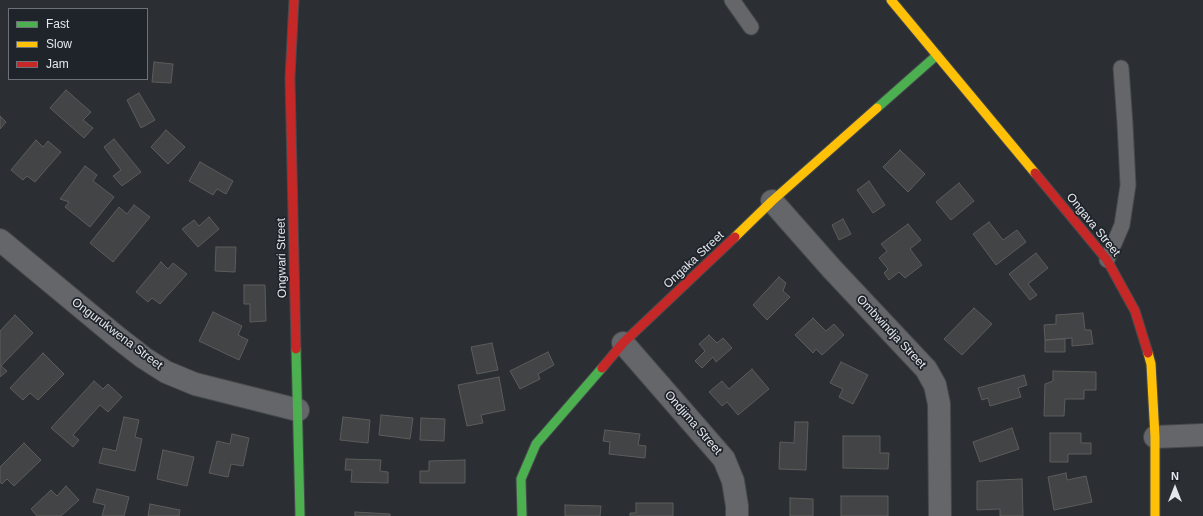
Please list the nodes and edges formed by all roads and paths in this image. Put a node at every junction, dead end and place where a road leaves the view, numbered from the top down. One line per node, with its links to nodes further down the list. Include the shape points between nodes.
1 (294, 0): 11 (street, Ongwari Street, via 290,78)
2 (732, 0): 4 (lane)
3 (891, 0): 5 (street, Ongava Street)
4 (751, 27)
5 (937, 55): 7 (street, Ongaka Street); 9 (street, Ongava Street)
6 (1121, 68): 9 (lane, via 1128,186 1122,225)
7 (772, 201): 10 (street, Ongaka Street); 17 (street, Ombwindja Street, via 926,369 935,385 939,404)
8 (0, 240): 11 (street, Ongurukwena Street, via 117,337 166,372 195,384)
9 (1107, 260): 13 (street, Ongava Street, via 1135,311 1150,364)
10 (623, 343): 15 (street, Ongaka Street, via 536,444 521,479); 16 (street, Ondjima Street, via 724,459 733,482)
11 (298, 410): 14 (street, Ongwari Street)
12 (1203, 435): 13 (street)
13 (1155, 437): 18 (street, Ongava Street)
14 (300, 516)
15 (522, 516)
16 (737, 516)
17 (940, 516)
18 (1155, 516)

